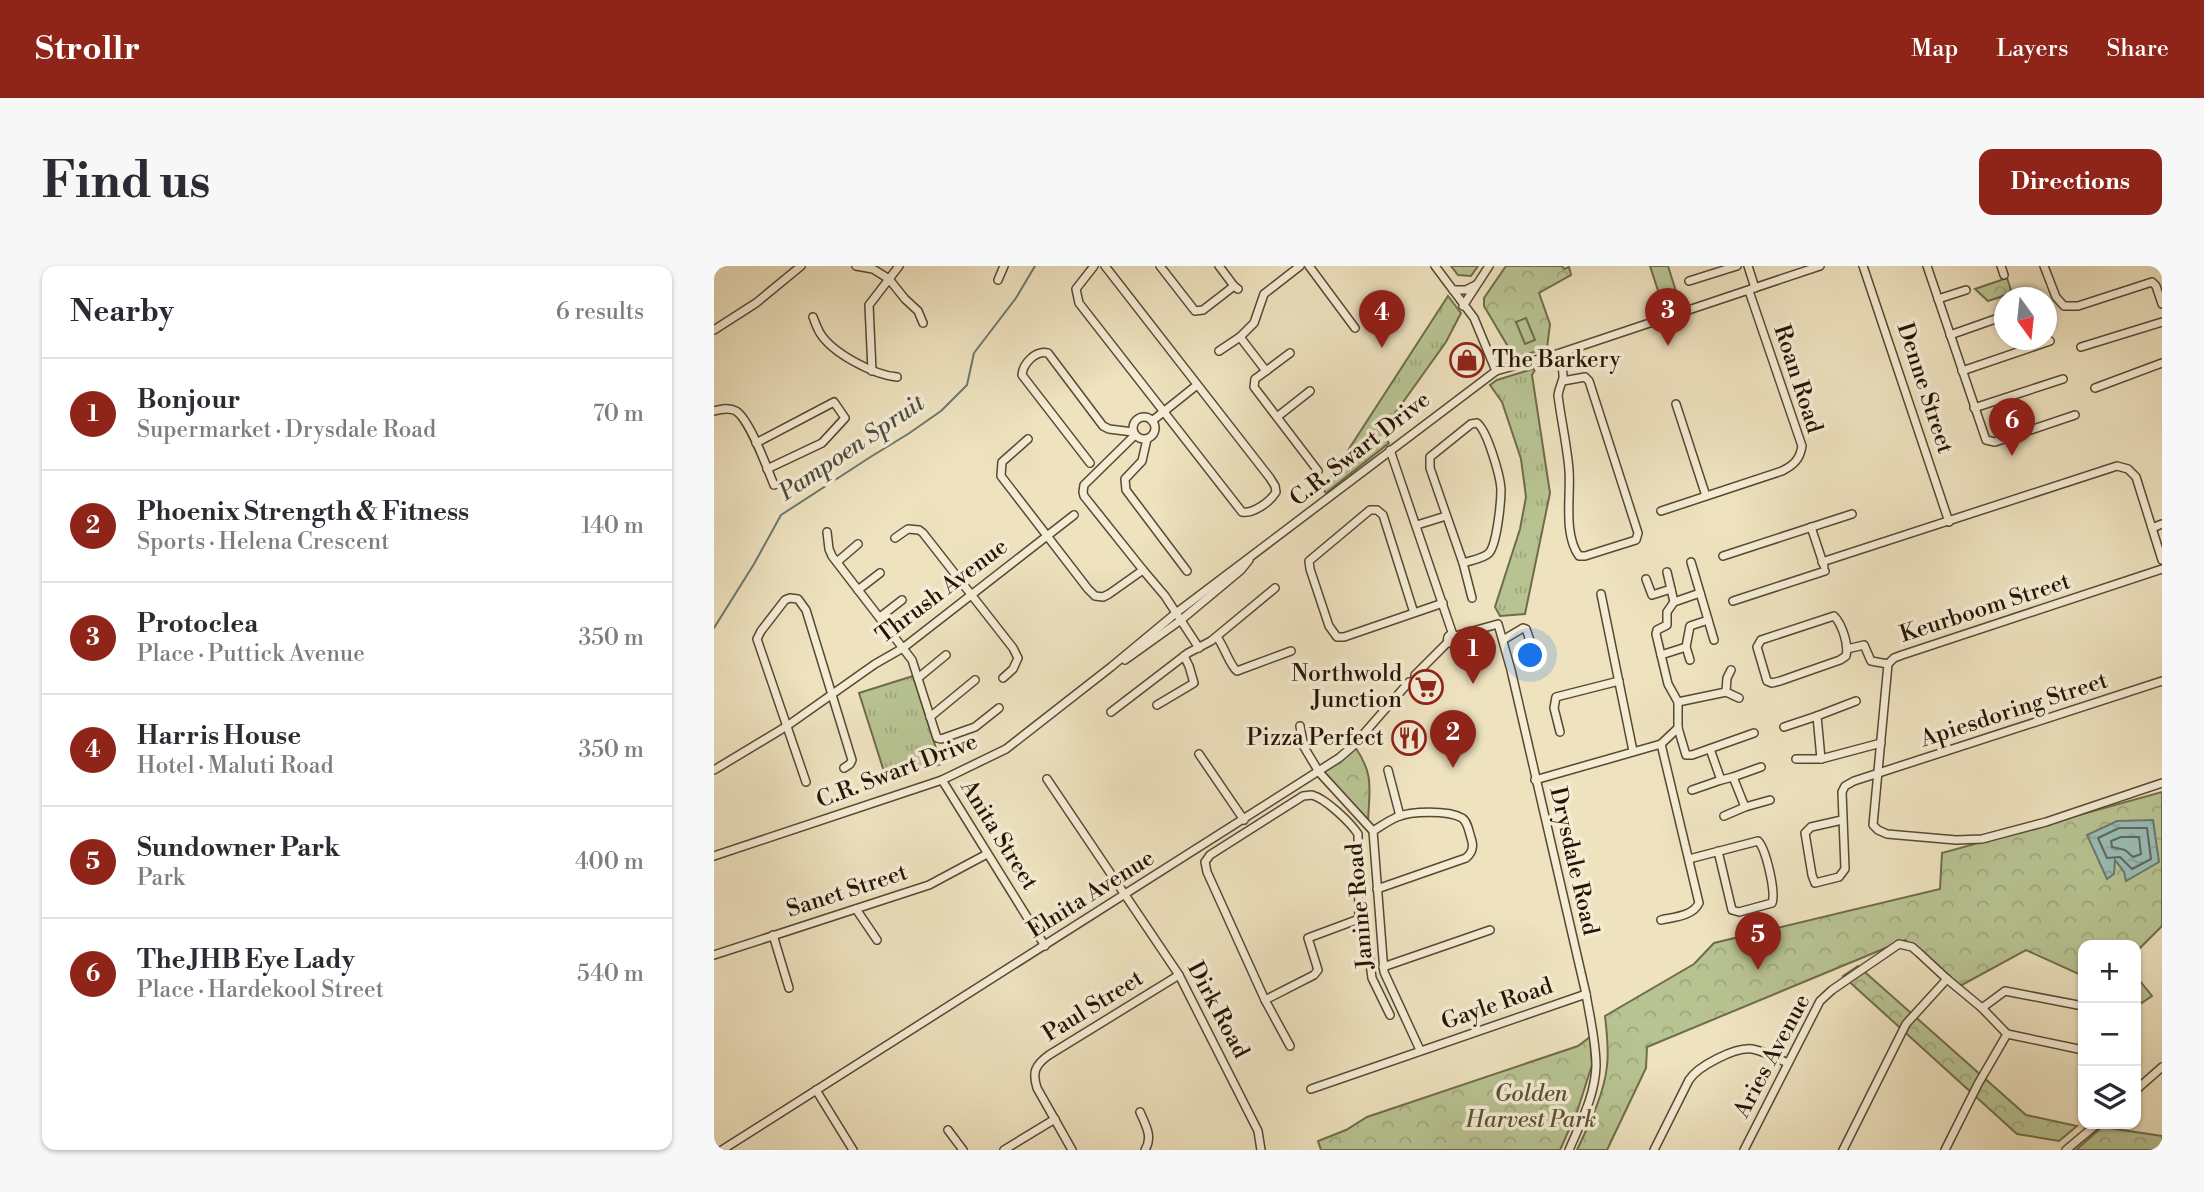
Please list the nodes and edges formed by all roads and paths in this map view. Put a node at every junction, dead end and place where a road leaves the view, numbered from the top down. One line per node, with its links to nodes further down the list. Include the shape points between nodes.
1 (801, 266): 37 (street)
2 (856, 266): 22 (street)
3 (900, 266): 22 (street)
4 (1004, 266): 23 (street)
5 (1094, 266): 58 (street, via 1076,289 1079,303)
6 (1105, 266): 53 (street)
7 (1160, 266): 8 (street, via 1195,311 1236,288)
8 (1219, 266)
9 (1300, 266): 39 (street, via 1264,294 1254,323)
10 (1309, 266): 36 (street)
11 (1429, 266): 31 (street)
12 (1435, 266): 27 (street)
13 (1489, 266): 25 (street)
14 (1737, 266): 24 (street)
15 (1748, 266): 26 (street)
16 (1820, 266): 26 (street)
17 (1863, 266): 77 (street, Denne Street)
18 (1927, 266): 29 (street)
19 (2001, 266): 21 (street)
20 (2044, 266): 30 (street, via 2064,306 2078,306 2152,282)
21 (2004, 275)
22 (889, 279): 35 (street); 46 (street, via 869,305)
23 (998, 280)
24 (1689, 281)
25 (1477, 285): 27 (street); 31 (street)
26 (1752, 289): 44 (street); 72 (street, Roan Road, via 1801,453 1782,471)
27 (1453, 290): 31 (street)
28 (1966, 290): 29 (street)
29 (1938, 299): 38 (street)
30 (2162, 304)
31 (1463, 306): 48 (street)
32 (813, 317): 46 (street, via 828,342)
33 (1994, 320): 38 (street)
34 (2162, 322): 40 (street)
35 (923, 323)
36 (1355, 328)
37 (714, 330)
38 (1950, 335): 49 (street)
39 (1240, 337): 42 (street); 47 (street)
40 (2081, 347)
41 (2024, 350): 49 (street)
42 (1219, 351)
43 (1290, 353): 47 (street)
44 (1558, 354): 48 (street); 52 (street)
45 (2162, 363): 54 (street)
46 (872, 371): 50 (street)
47 (1266, 371): 61 (street, via 1256,378 1254,387)
48 (1496, 371): 67 (street, C.R. Swart Drive)
49 (1962, 371): 57 (street)
50 (897, 377)
51 (2063, 379): 57 (street)
52 (1563, 381): 52 (street, via 1558,395 1569,469 1572,536 1579,556 1586,556 1636,540 1638,533 1589,381 1585,376)
53 (1197, 385): 58 (street); 58 (street, via 1270,478 1275,496 1248,513 1242,512)
54 (2095, 388)
55 (1310, 391): 61 (street)
56 (1676, 404): 72 (street)
57 (1974, 408): 60 (street, via 1985,439 1991,442)
58 (1164, 410): 62 (street)
59 (714, 411): 66 (street, via 737,412)
60 (2075, 415)
61 (1277, 417): 70 (street)
62 (1152, 421): 63 (street, via 1138,418); 65 (street, via 1154,431)
63 (1134, 433): 65 (street); 68 (street, via 1104,426 1048,354 1037,354 1024,365 1022,375); 93 (street, via 1084,485 1083,492)
64 (1028, 439): 83 (street, via 1002,462 1000,472)
65 (1147, 439): 94 (street, via 1142,461 1126,478 1125,488)
66 (756, 443): 69 (street); 69 (street, via 834,402 845,418 822,443)
67 (1390, 450): 79 (street); 111 (street, C.R. Swart Drive)
68 (1090, 463)
69 (767, 469): 71 (street)
70 (1318, 471)
71 (774, 485)
72 (1706, 496): 73 (street, Roan Road)
73 (1661, 511)
74 (1852, 514): 80 (street)
75 (1074, 515): 83 (street, Thrush Avenue)
76 (1446, 516): 79 (street); 91 (street); 91 (street, via 1430,457 1477,423 1484,429 1501,495 1492,548)
77 (1949, 522): 81 (street, via 2117,466 2136,477); 90 (street)
78 (2162, 524): 81 (street)
79 (1417, 525): 108 (street)
80 (1811, 527): 86 (street); 90 (street)
81 (2152, 528): 87 (street)
82 (827, 532): 88 (street)
83 (1046, 536): 93 (street, via 1095,596 1109,594); 102 (street, Thrush Avenue)
84 (895, 538): 102 (street, via 908,529 919,530)
85 (858, 544): 88 (street)
86 (1723, 556)
87 (2162, 560)
88 (837, 562): 100 (street)
89 (1691, 562): 101 (street)
90 (1822, 562): 106 (street, via 1826,572)
91 (1463, 563): 104 (street)
92 (2162, 569): 127 (street, Keurboom Street, via 1902,655)
93 (1143, 570): 111 (street)
94 (1187, 571)
95 (1667, 572): 99 (street)
96 (880, 573): 100 (street)
97 (1646, 579): 99 (street, via 1652,595)
98 (1275, 588): 113 (street)
99 (1671, 589): 107 (street)
100 (858, 590): 110 (street)
101 (1700, 593): 107 (street); 112 (street)
102 (972, 594): 118 (street, Thrush Avenue); 129 (street, via 1017,654 1017,664)
103 (1601, 594): 132 (street)
104 (1472, 598)
105 (902, 600): 110 (street)
106 (1733, 601)
107 (1674, 602): 123 (street, via 1667,612 1667,625 1656,632)
108 (1443, 603): 109 (street); 114 (street)
109 (1414, 613): 109 (street, via 1337,637 1329,626 1309,561 1370,510 1377,510 1384,519)
110 (880, 617): 118 (street)
111 (1178, 617): 119 (street); 165 (street, C.R. Swart Drive, via 1144,648 1111,667 1006,749)
112 (1709, 620): 116 (street); 117 (street, via 1690,626)
113 (1217, 637): 119 (street); 121 (street, via 1237,671)
114 (1452, 637): 115 (street, via 1498,624); 161 (street, Elnita Avenue, via 1409,676 1409,682 1353,746)
115 (1503, 640): 126 (street, via 1526,629); 166 (street, Drysdale Road)
116 (1714, 640)
117 (1686, 647): 123 (street); 125 (street)
118 (903, 648): 130 (street); 135 (street, Thrush Avenue)
119 (1199, 648): 124 (street)
120 (1847, 649): 120 (street, via 1840,660 1772,683 1765,678 1757,647 1761,640 1834,616); 127 (street, via 1864,645 1871,661)
121 (1291, 651)
122 (946, 655): 130 (street)
123 (1661, 655): 138 (street)
124 (1184, 656): 139 (street, via 1194,682); 141 (street)
125 (1690, 660)
126 (1537, 661)
127 (1888, 664): 150 (street, Keurboom Street)
128 (1731, 670): 134 (street)
129 (1003, 677)
130 (918, 678): 143 (street)
131 (975, 680): 143 (street)
132 (1619, 681): 148 (street, via 1556,697); 153 (street)
133 (2162, 681): 162 (street, Apiesdoring Street)
134 (1726, 692): 136 (street); 138 (street)
135 (831, 694): 144 (street, Thrush Avenue); 144 (street, via 806,610 798,599 788,599 757,639); 158 (street, via 852,760)
136 (1739, 698)
137 (1856, 701): 142 (street)
138 (1678, 702): 147 (street)
139 (1157, 705)
140 (999, 708): 143 (street, via 975,727 941,739)
141 (1111, 712)
142 (1817, 716): 146 (street); 156 (street)
143 (930, 717)
144 (787, 726): 159 (street, Thrush Avenue); 168 (street)
145 (1300, 726): 161 (street, Janine Road, via 1304,747)
146 (1784, 727)
147 (1678, 728): 151 (street); 152 (street, via 1687,755)
148 (1560, 732)
149 (1754, 733): 152 (street)
150 (1881, 743): 156 (street); 162 (street, Keurboom Street)
151 (1661, 744): 153 (street); 181 (street)
152 (1710, 749): 167 (street)
153 (1633, 751): 166 (street)
154 (1199, 754): 175 (street)
155 (1796, 759): 156 (street)
156 (1821, 759)
157 (1761, 767): 163 (street)
158 (844, 768)
159 (714, 770)
160 (1388, 770): 173 (street)
161 (1319, 772): 175 (street, Elnita Avenue); 177 (street, Janine Road)
162 (1879, 775): 169 (street, Keurboom Street, via 1872,817 1875,828 1887,834 1967,840 2046,822); 176 (street, Apiesdoring Street, via 1843,788)
163 (1733, 777): 167 (street); 172 (street)
164 (1047, 779): 183 (street, Dirk Road)
165 (942, 780): 179 (street, Anita Street); 180 (street, C.R. Swart Drive)
166 (1535, 780): 198 (street, Drysdale Road)
167 (1721, 780): 170 (street)
168 (806, 782)
169 (2162, 783)
170 (1692, 790)
171 (1770, 800): 172 (street)
172 (1745, 807): 174 (street)
173 (1399, 816): 177 (street); 182 (street, via 1430,812 1462,818 1472,849 1466,858)
174 (1724, 816)
175 (1244, 820): 183 (street, Elnita Avenue)
176 (1842, 820): 176 (street, via 1811,827 1805,833 1816,883 1843,873)
177 (1373, 831): 182 (street, Janine Road)
178 (1718, 851): 178 (street, via 1732,910 1772,903 1760,842); 181 (street)
179 (987, 854): 186 (street, Sanet Street, via 942,880); 192 (street, Anita Street)
180 (714, 856)
181 (1689, 859): 188 (street, via 1699,898 1697,908)
182 (1377, 889): 184 (street, Janine Road)
183 (1125, 895): 192 (street, Elnita Avenue); 195 (street, Dirk Road)
184 (1378, 901): 185 (street); 194 (street, Janine Road)
185 (1359, 902): 187 (street); 199 (street, via 1358,834 1317,796 1303,796 1210,855 1205,862 1207,872)
186 (856, 909): 190 (street, Sanet Street); 191 (street)
187 (1359, 919): 199 (street, via 1308,938 1318,970); 202 (street, via 1365,926 1372,978)
188 (1661, 920)
189 (1490, 930): 194 (street)
190 (773, 935): 193 (street, Sanet Street); 197 (street)
191 (877, 940)
192 (1045, 946): 211 (street, Elnita Avenue)
193 (714, 955)
194 (1383, 967): 206 (street, Janine Road)
195 (1179, 975): 213 (street, Paul Street, via 1040,1061 1034,1078); 224 (street, Dirk Road, via 1258,1130)
196 (1947, 979): 201 (street, Aries Avenue); 207 (street, Aries Avenue, via 1912,947 1899,944 1820,1001); 228 (street, via 1906,1024)
197 (789, 988)
198 (1586, 994): 206 (street, Gayle Road); 225 (street, Drysdale Road, via 1596,1068 1585,1114)
199 (1265, 1000): 204 (street)
200 (2078, 1005): 201 (street, via 2005,991)
201 (1982, 1008): 203 (street, Aries Avenue)
202 (1390, 1015)
203 (2007, 1034): 205 (street); 229 (street)
204 (1290, 1046)
205 (2078, 1048)
206 (1420, 1050): 210 (street, Gayle Road)
207 (1788, 1063): 226 (street, via 1758,1050 1741,1049 1697,1071); 227 (street, Aries Avenue)
208 (2162, 1067): 209 (street)
209 (2141, 1086)
210 (1311, 1089)
211 (816, 1090): 216 (street, Elnita Avenue); 219 (street)
212 (1140, 1112): 223 (street, via 1149,1135)
213 (1055, 1119): 221 (street); 222 (street, Paul Street)
214 (2091, 1129): 230 (street)
215 (948, 1130): 220 (street)
216 (736, 1141): 217 (street, Elnita Avenue); 218 (street)
217 (722, 1150)
218 (742, 1150)
219 (853, 1150)
220 (963, 1150)
221 (1004, 1150)
222 (1072, 1150)
223 (1145, 1150)
224 (1261, 1150)
225 (1569, 1150)
226 (1654, 1150)
227 (1744, 1150)
228 (1843, 1150)
229 (1945, 1150)
230 (2066, 1150)

